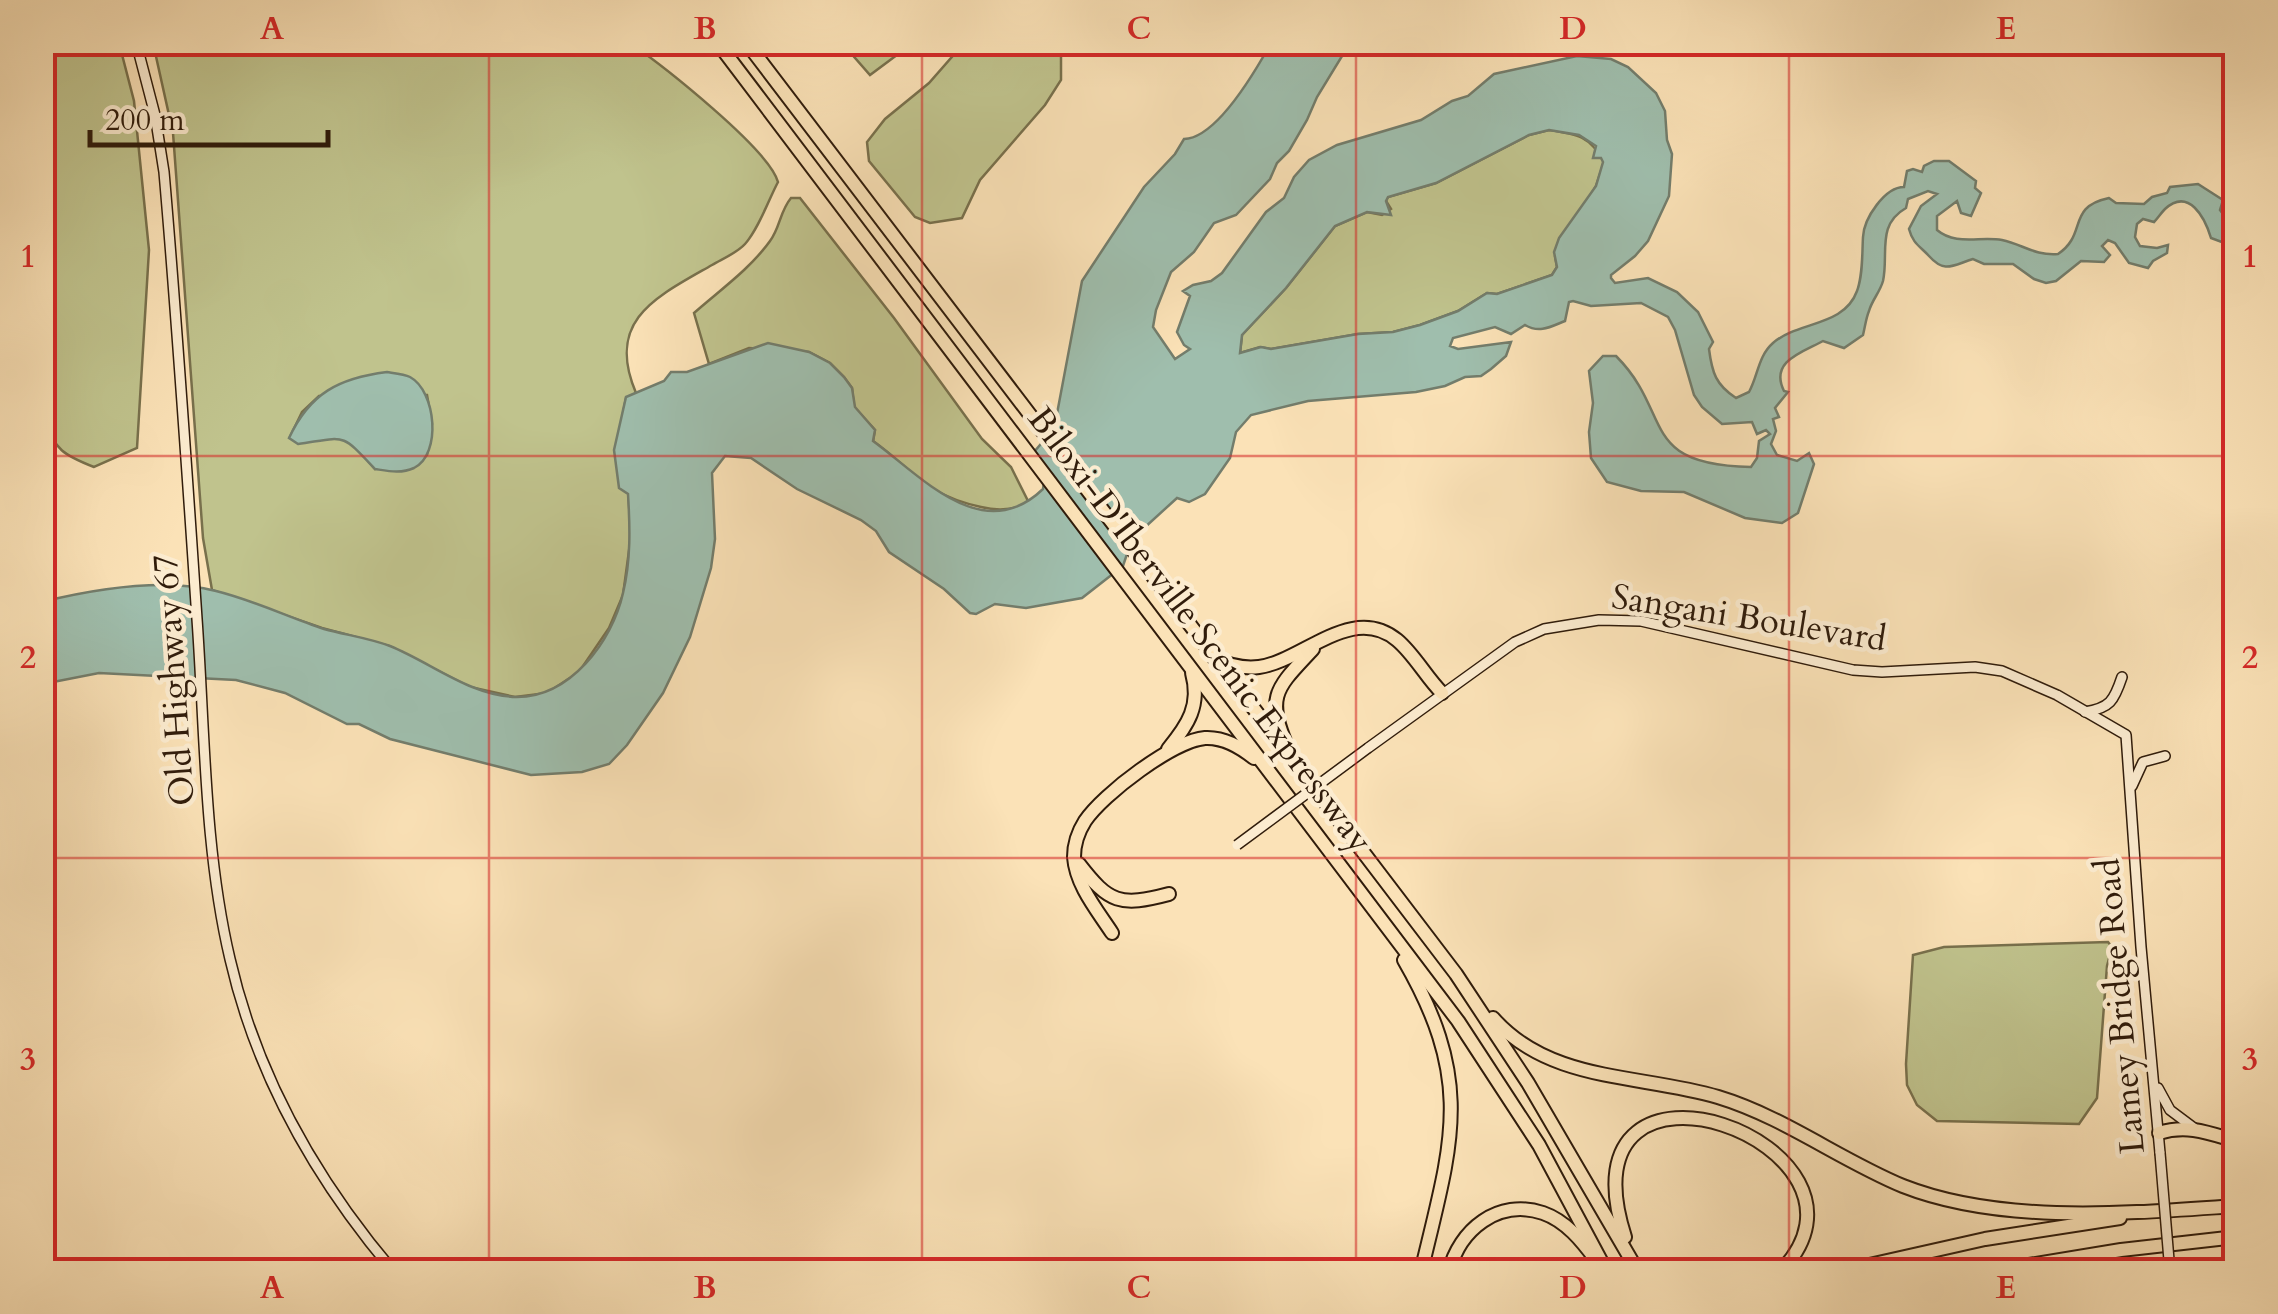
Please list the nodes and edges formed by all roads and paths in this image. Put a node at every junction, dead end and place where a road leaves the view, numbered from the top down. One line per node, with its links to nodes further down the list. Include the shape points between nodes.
1 (136, 42): 30 (main road, Old Highway 67, via 164,172 203,703 230,958 273,1087 314,1166)
2 (718, 42): 6 (highway, Biloxi-D'Iberville Scenic Expressway)
3 (746, 42): 5 (highway, Biloxi-D'Iberville Scenic Expressway)
4 (1319, 642): 5 (highway, via 1262,667); 8 (highway, via 1356,628 1379,630 1398,640); 14 (highway, via 1283,680 1276,703)
5 (1211, 657): 14 (highway, Biloxi-D'Iberville Scenic Expressway)
6 (1187, 663): 11 (highway, via 1195,683 1193,714); 13 (highway, Biloxi-D'Iberville Scenic Expressway)
7 (2122, 678): 9 (main road, via 2106,709)
8 (1442, 694): 9 (main road, Sangani Boulevard, via 1533,633 1621,620 1853,670 1988,668); 16 (main road, Sangani Boulevard, bridge)
9 (2085, 712): 10 (main road, Sangani Boulevard)
10 (2126, 735): 15 (main road, Lamey Bridge Road)
11 (1163, 755): 13 (highway, via 1214,738); 17 (highway, via 1088,818)
12 (2165, 756): 15 (main road, via 2143,762)
13 (1268, 769): 19 (highway, Biloxi-D'Iberville Scenic Expressway)
14 (1298, 769): 21 (highway, Biloxi-D'Iberville Scenic Expressway)
15 (2130, 793): 22 (main road, Lamey Bridge Road)
16 (1237, 845)
17 (1074, 858): 18 (highway, via 1106,896); 20 (highway, via 1082,886)
18 (1169, 894)
19 (1386, 927): 31 (highway, via 1434,1015 1449,1072 1450,1148); 33 (highway, Biloxi-D'Iberville Scenic Expressway, via 1508,1096)
20 (1112, 933)
21 (1456, 974): 27 (highway, via 1497,1023 1548,1060 1722,1098 1944,1200 1998,1210); 29 (highway, Biloxi-D'Iberville Scenic Expressway)
22 (2155, 1083): 23 (main road, via 2170,1110); 24 (main road, Lamey Bridge Road)
23 (2196, 1129): 24 (highway); 25 (highway)
24 (2159, 1133): 37 (main road, Lamey Bridge Road, bridge)
25 (2236, 1141)
26 (2236, 1206): 27 (highway)
27 (2192, 1209): 35 (highway, via 1985,1239)
28 (2236, 1237): 36 (highway)
29 (1635, 1267): 34 (highway, via 1615,1195 1620,1158 1648,1126 1678,1116 1716,1121 1750,1136 1795,1178 1806,1203 1806,1230)
30 (394, 1272)
31 (1421, 1272)
32 (1448, 1272): 33 (highway, via 1470,1229 1496,1214 1528,1210 1570,1230)
33 (1606, 1272)
34 (1780, 1272)
35 (1838, 1272)
36 (1986, 1272)
37 (2170, 1272)

